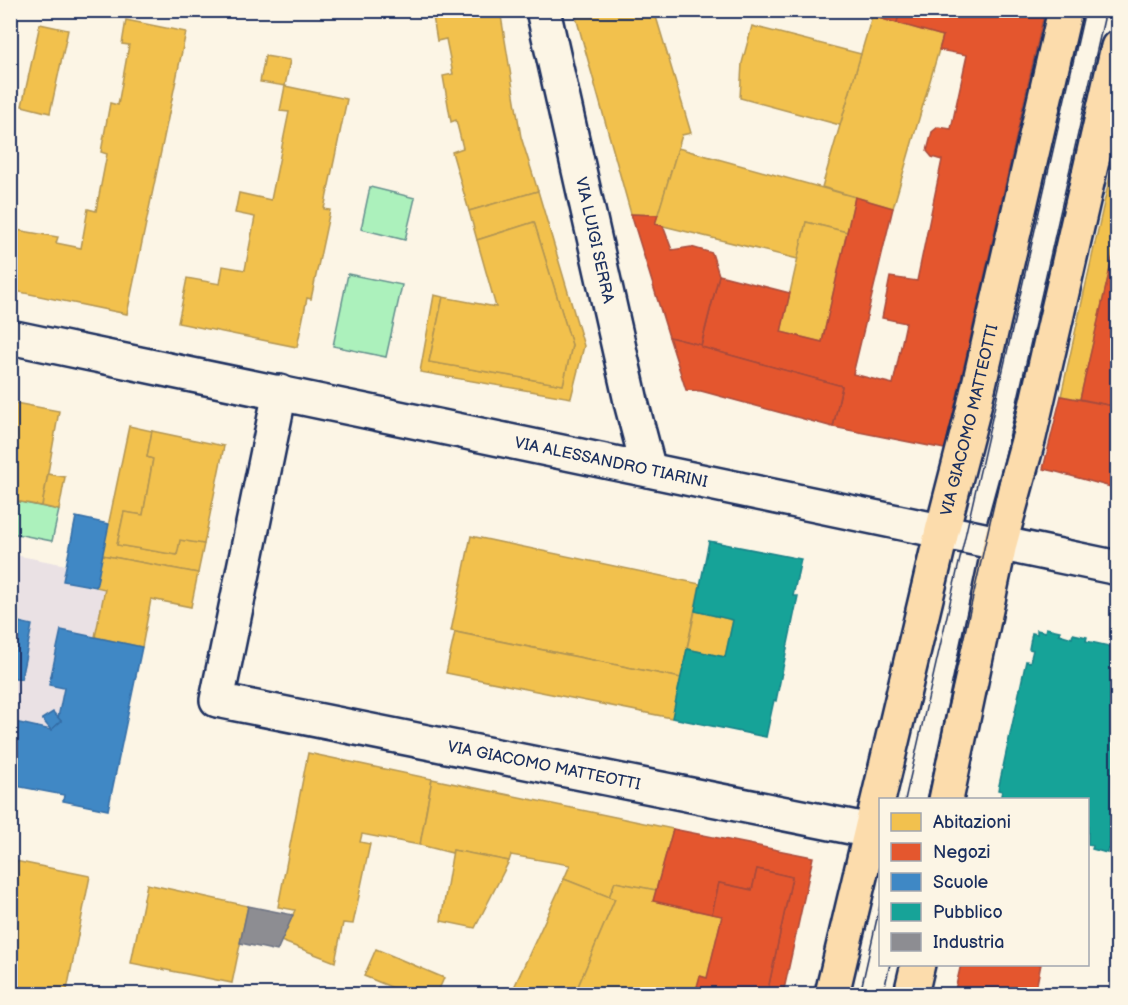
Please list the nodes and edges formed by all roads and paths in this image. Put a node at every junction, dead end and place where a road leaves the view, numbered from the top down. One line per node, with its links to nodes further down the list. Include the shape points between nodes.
1 (543, 10): 6 (street, VIA LUIGI SERRA)
2 (1065, 10): 7 (main road, VIA GIACOMO MATTEOTTI)
3 (1118, 47): 8 (main road, via 1029,437)
4 (10, 337): 5 (street, VIA ALESSANDRO TIARINI)
5 (280, 392): 6 (street, VIA ALESSANDRO TIARINI); 11 (street, VIA GIACOMO MATTEOTTI, via 217,700)
6 (649, 470): 7 (street, VIA ALESSANDRO TIARINI)
7 (942, 531): 8 (street, VIA ALESSANDRO TIARINI); 11 (main road, VIA GIACOMO MATTEOTTI)
8 (1000, 543): 9 (street, VIA ALESSANDRO TIARINI); 10 (main road)
9 (1118, 568)
10 (946, 798)
11 (871, 831): 13 (main road, VIA GIACOMO MATTEOTTI)
12 (918, 966): 14 (main road)
13 (832, 994)
14 (911, 994)

